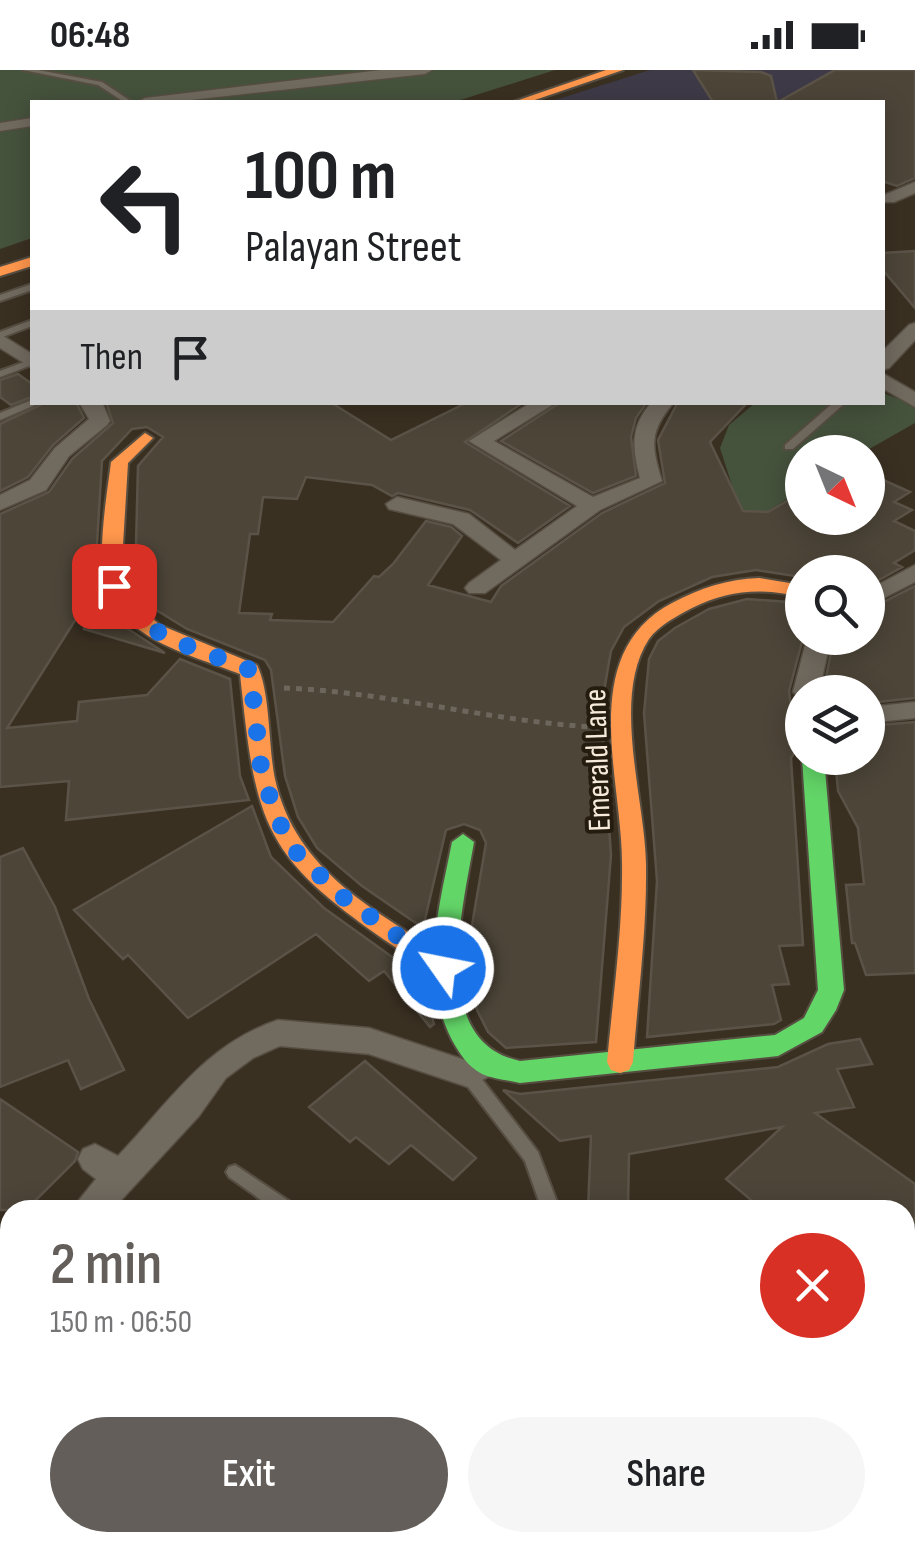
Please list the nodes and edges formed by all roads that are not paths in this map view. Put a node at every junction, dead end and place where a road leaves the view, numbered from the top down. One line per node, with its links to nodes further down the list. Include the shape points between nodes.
1 (26, 70): 4 (lane, via 100,83)
2 (426, 70): 5 (street)
3 (617, 70): 6 (street)
4 (125, 100)
5 (160, 100)
6 (525, 100)
7 (30, 122): 8 (street)
8 (0, 127)
9 (915, 186): 10 (street)
10 (888, 199)
11 (30, 263): 12 (street)
12 (0, 272)
13 (30, 288): 14 (lane)
14 (0, 298)
15 (30, 325): 17 (lane)
16 (915, 329): 18 (street)
17 (0, 337): 19 (street)
18 (907, 350): 20 (street)
19 (30, 360)
20 (885, 362)
21 (30, 363): 22 (lane)
22 (0, 374)
23 (885, 381): 24 (street)
24 (915, 401)
25 (30, 405): 30 (lane)
26 (96, 405): 33 (street, via 100,421 62,452 47,477)
27 (542, 405): 35 (street, via 478,441)
28 (661, 405): 35 (street, via 642,428 651,482)
29 (838, 405): 31 (lane)
30 (0, 417)
31 (803, 435)
32 (145, 438): 45 (street, via 120,462 114,586 126,608 174,640 250,670 262,776 288,844 340,895)
33 (0, 503)
34 (396, 504): 36 (street, via 461,520)
35 (592, 505): 36 (street)
36 (516, 562): 39 (street)
37 (915, 572): 40 (street)
38 (785, 586): 46 (street, Emerald Lane, via 731,584 701,595 654,623 629,662 624,728 634,857)
39 (478, 588)
40 (885, 590)
41 (915, 710): 42 (street)
42 (885, 713)
43 (814, 775): 46 (street, via 832,990 827,1014 809,1033 778,1045)
44 (462, 842): 45 (street)
45 (443, 968): 47 (street)
46 (620, 1062): 47 (street, via 520,1072)
47 (476, 1069): 49 (street, via 369,1041 278,1033 215,1069 188,1106 108,1169); 51 (lane, via 532,1157)
48 (235, 1172): 50 (lane)
49 (94, 1200)
50 (275, 1200)
51 (547, 1200)

